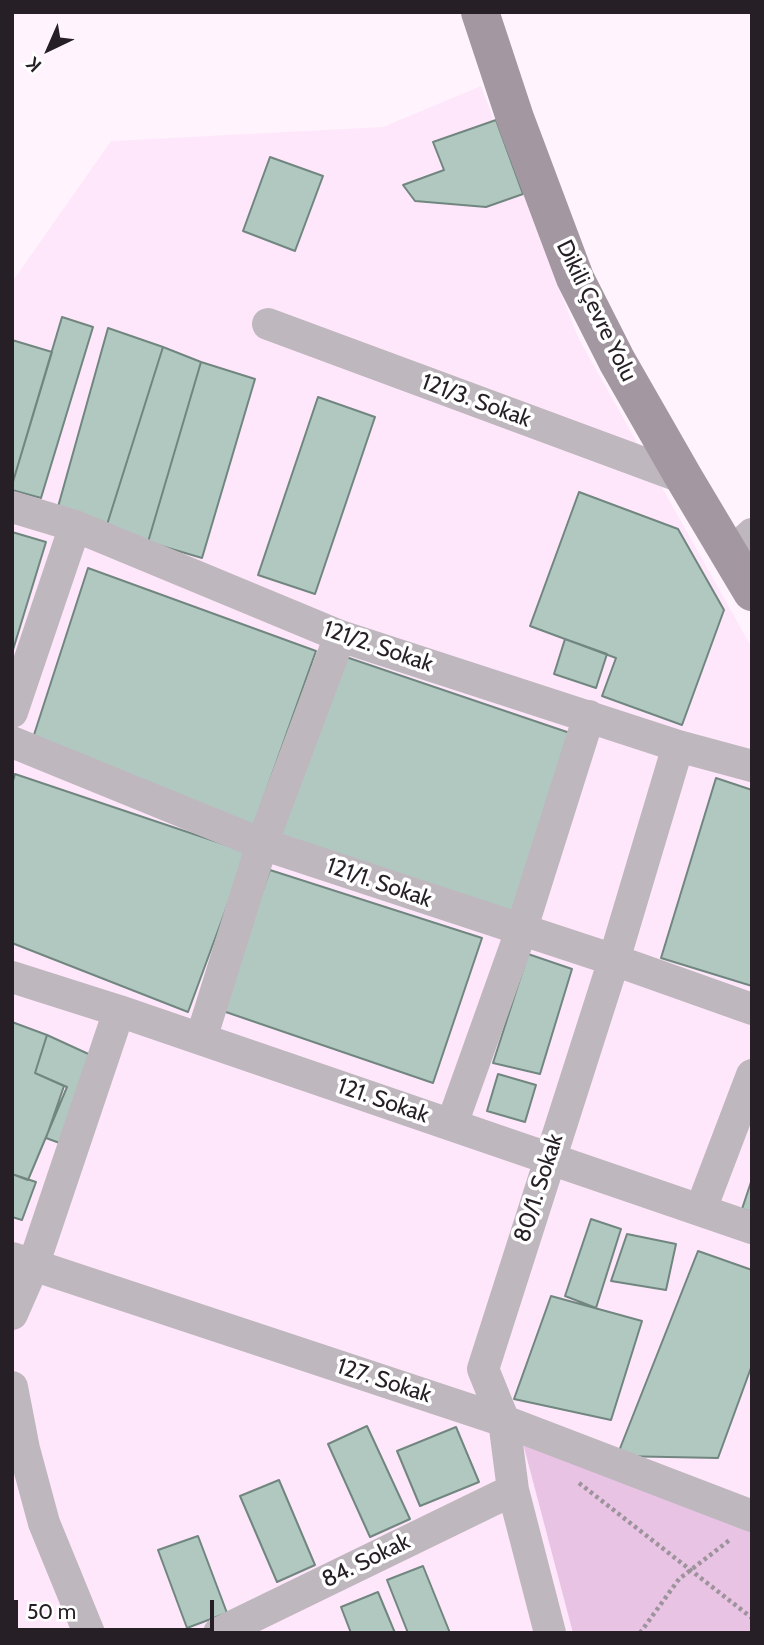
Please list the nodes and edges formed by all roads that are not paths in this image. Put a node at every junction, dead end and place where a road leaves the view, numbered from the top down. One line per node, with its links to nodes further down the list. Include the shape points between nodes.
1 (480, 12): 3 (main road, Dikili Çevre Yolu, via 575,278)
2 (268, 324): 3 (street, 121/3. Sokak)
3 (684, 478): 6 (main road, Dikili Çevre Yolu)
4 (12, 507): 5 (street, 121/2. Sokak)
5 (75, 526): 8 (street, 121/2. Sokak); 9 (street)
6 (746, 541): 7 (main road, Dikili Çevre Yolu)
7 (752, 592)
8 (340, 636): 10 (street, 121/2. Sokak); 14 (street)
9 (12, 712)
10 (589, 716): 12 (street, 121/2. Sokak); 15 (street)
11 (12, 742): 14 (street, 121/1. Sokak)
12 (678, 746): 13 (street, 121/2. Sokak); 16 (street, 80/1. Sokak)
13 (752, 766)
14 (262, 844): 15 (street, 121/1. Sokak); 20 (street)
15 (521, 931): 16 (street, 121/1. Sokak); 22 (street)
16 (614, 960): 18 (street, 121/1. Sokak); 23 (street, 80/1. Sokak)
17 (12, 977): 19 (street, 121. Sokak)
18 (752, 1009)
19 (120, 1011): 20 (street, 121. Sokak); 26 (street)
20 (201, 1039): 22 (street, 121. Sokak)
21 (752, 1075): 24 (street)
22 (452, 1124): 23 (street, 121. Sokak)
23 (548, 1158): 24 (street, 121. Sokak); 29 (street, 80/1. Sokak, via 483,1369)
24 (701, 1209): 25 (street, 121. Sokak)
25 (752, 1228)
26 (23, 1262): 27 (street); 29 (street, 127. Sokak)
27 (12, 1314)
28 (12, 1387): 32 (street, via 44,1523)
29 (504, 1421): 30 (street, 80/1. Sokak); 31 (street, 127. Sokak)
30 (513, 1490): 33 (street, 84. Sokak); 34 (street, 80/1. Sokak)
31 (746, 1525)
32 (89, 1633)
33 (219, 1633)
34 (550, 1633)

